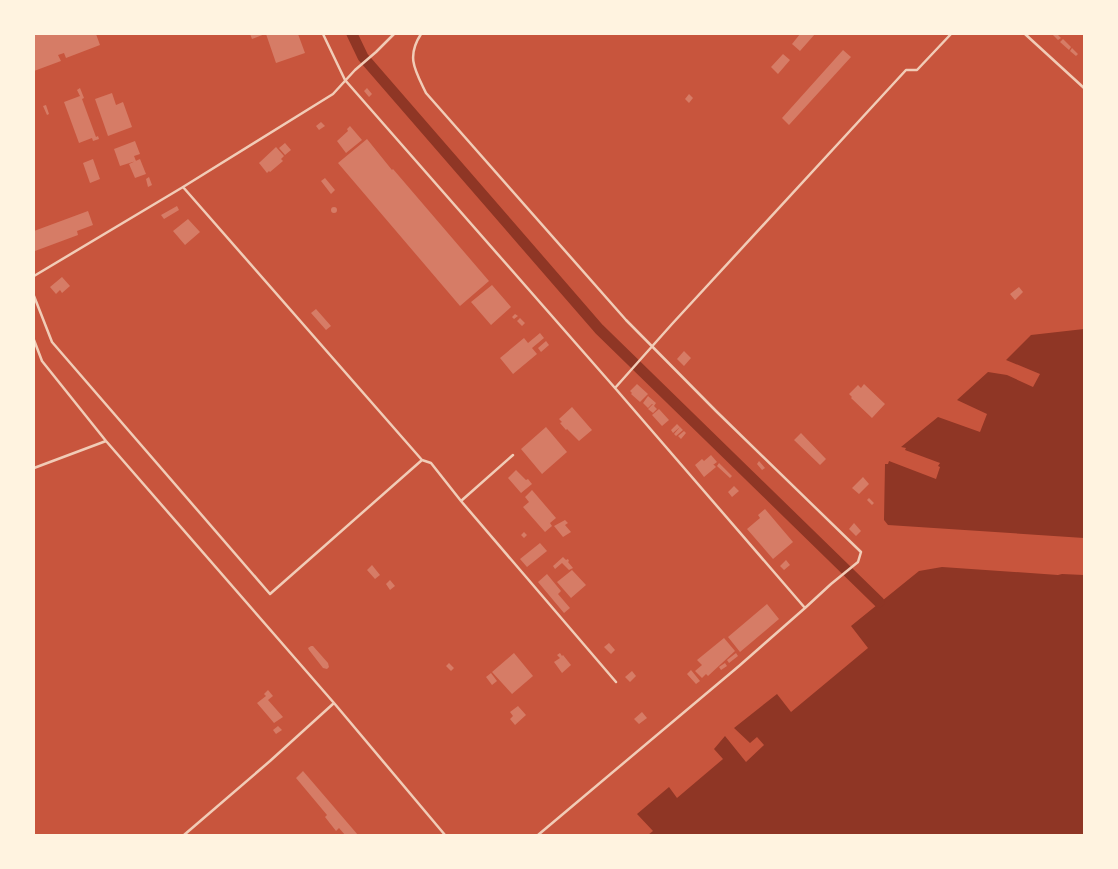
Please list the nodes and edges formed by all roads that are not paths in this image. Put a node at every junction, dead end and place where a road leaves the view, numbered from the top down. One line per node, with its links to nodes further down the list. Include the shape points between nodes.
1 (323, 34): 6 (lane)
2 (394, 34): 6 (lane)
3 (421, 34): 12 (lane, via 412,56 426,93)
4 (951, 34): 12 (lane, via 917,70 906,70)
5 (1025, 34): 7 (lane)
6 (346, 80): 8 (lane, via 333,94); 13 (lane)
7 (1084, 88)
8 (183, 187): 9 (lane); 16 (lane)
9 (34, 276)
10 (34, 296): 16 (lane, via 52,342 270,594)
11 (34, 340): 14 (lane, via 42,361)
12 (652, 347): 13 (lane); 19 (lane, via 861,552 858,562)
13 (617, 387): 19 (lane)
14 (106, 441): 17 (lane); 21 (lane)
15 (513, 455): 18 (lane)
16 (422, 460): 18 (lane, via 431,463)
17 (34, 468)
18 (461, 500): 20 (lane)
19 (805, 608): 24 (lane)
20 (616, 682)
21 (334, 703): 22 (lane); 23 (lane)
22 (184, 835)
23 (445, 835)
24 (538, 835)

